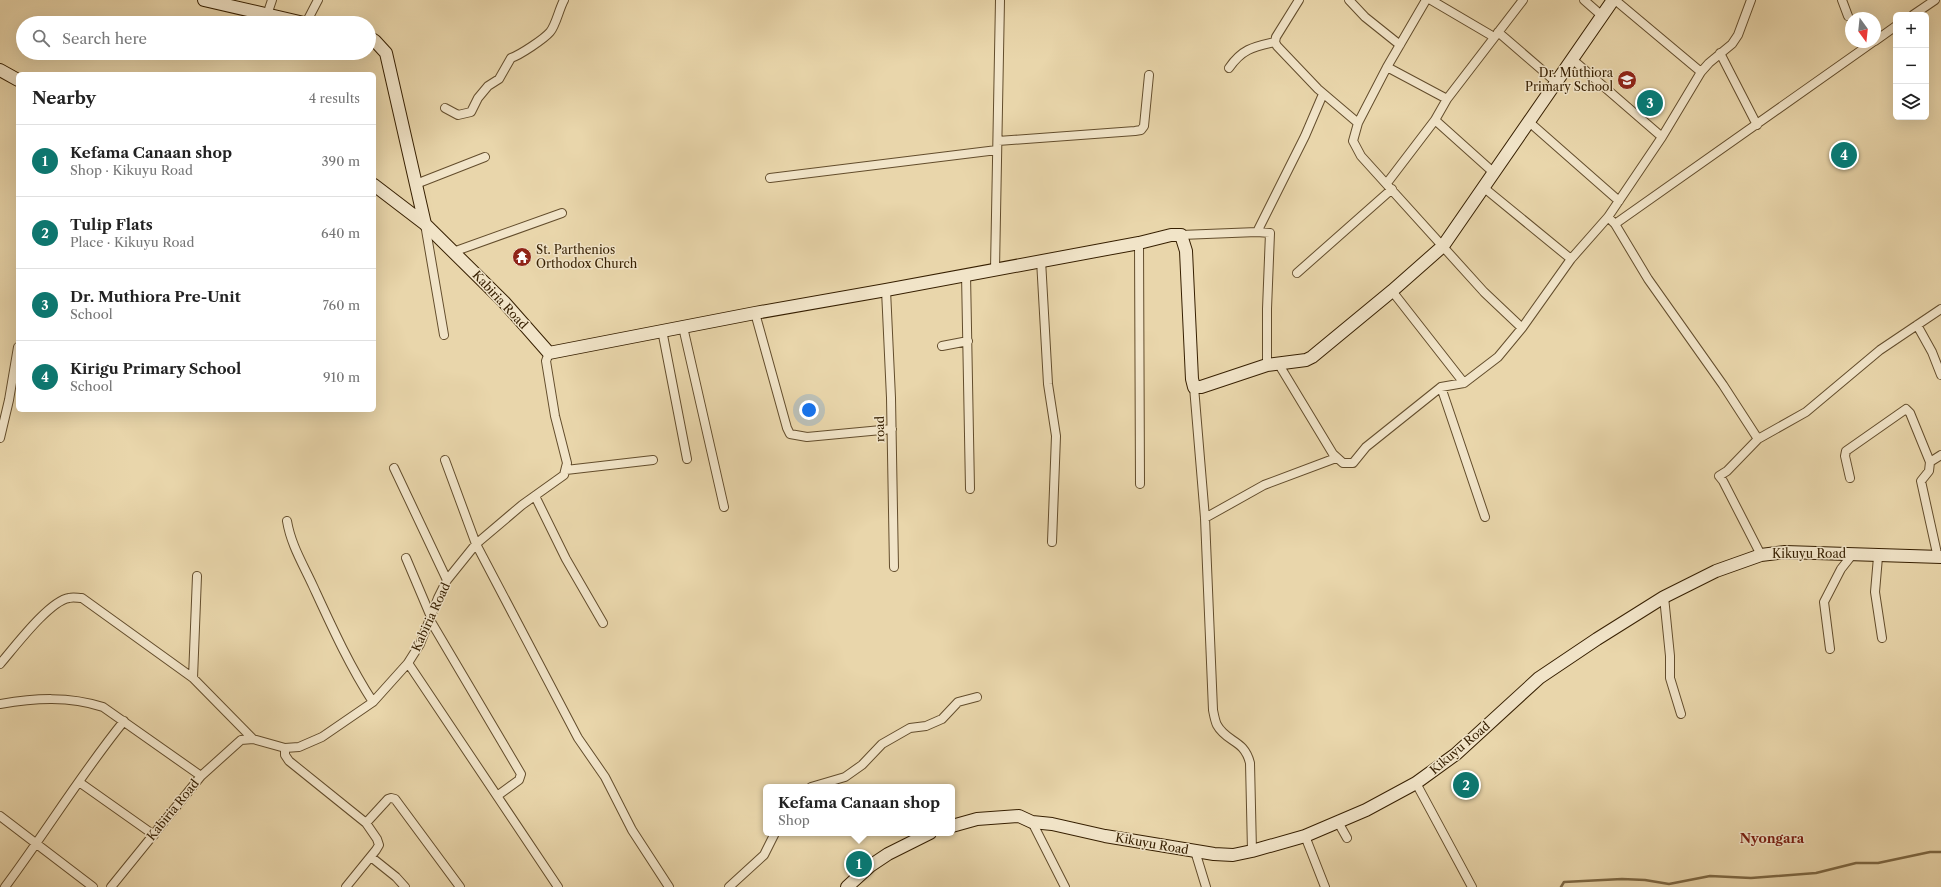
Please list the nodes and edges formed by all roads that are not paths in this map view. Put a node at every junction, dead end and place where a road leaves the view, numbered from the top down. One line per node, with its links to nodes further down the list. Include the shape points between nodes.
1 (204, 0): 18 (main road)
2 (272, 0): 18 (street)
3 (318, 0): 21 (street)
4 (564, 0): 40 (street, via 551,31 520,56 512,58 499,79 488,86 478,98 471,112 458,115)
5 (1000, 0): 46 (street)
6 (1299, 0): 26 (street)
7 (1349, 0): 27 (street, via 1365,17)
8 (1426, 0): 27 (street)
9 (1431, 0): 23 (street)
10 (1524, 0): 23 (street)
11 (1584, 0): 19 (street)
12 (1614, 0): 19 (main road); 34 (street)
13 (1751, 0): 29 (street, via 1738,35 1732,44)
14 (1842, 0): 16 (street)
15 (1935, 0): 17 (street)
16 (1846, 12)
17 (1917, 12)
18 (267, 15): 20 (main road)
19 (1601, 15): 30 (main road)
20 (272, 16)
21 (309, 16)
22 (1893, 28): 24 (street)
23 (1496, 34): 37 (street); 39 (street)
24 (1881, 36)
25 (376, 42): 51 (main road, via 386,52)
26 (1275, 42): 32 (street, via 1248,49 1237,57); 38 (street)
27 (1400, 45): 31 (street)
28 (1864, 48): 44 (street)
29 (1720, 53): 34 (street); 44 (street)
30 (1572, 59): 37 (main road); 45 (street)
31 (1387, 67): 39 (street); 43 (street)
32 (1229, 68)
33 (0, 70): 36 (main road)
34 (1701, 72): 45 (street)
35 (1149, 75): 46 (street, via 1144,126 1141,130)
36 (16, 79)
37 (1556, 82): 42 (main road)
38 (1323, 94): 43 (street); 60 (street)
39 (1447, 99): 41 (street)
40 (445, 108)
41 (1435, 120): 49 (street); 52 (street)
42 (1528, 121): 49 (main road); 55 (street)
43 (1358, 123): 52 (street, via 1354,145)
44 (1757, 125): 59 (street)
45 (1662, 137): 55 (street)
46 (998, 141): 47 (street)
47 (997, 150): 50 (street); 67 (street)
48 (485, 157): 51 (street)
49 (1493, 172): 54 (main road)
50 (770, 178)
51 (416, 184): 58 (main road)
52 (1390, 186): 63 (street); 68 (street)
53 (376, 187): 58 (main road, Kabiria Road)
54 (1483, 187): 63 (main road); 65 (street)
55 (1619, 201): 57 (street)
56 (562, 213): 64 (street)
57 (1608, 217): 59 (street); 65 (street)
58 (425, 224): 64 (main road, Kabiria Road); 78 (street)
59 (1615, 224): 90 (street, via 1648,279 1706,359)
60 (1257, 232): 61 (street); 83 (street, via 1268,232 1271,236 1267,310)
61 (1181, 235): 62 (main road); 86 (main road, via 1186,251)
62 (1139, 243): 66 (main road); 100 (street)
63 (1443, 246): 71 (main road); 76 (street, via 1484,292)
64 (454, 252): 81 (main road, Kabiria Road, via 504,302)
65 (1571, 259): 76 (street)
66 (1041, 260): 67 (main road); 107 (street, via 1048,384 1056,436)
67 (995, 269): 69 (main road)
68 (1297, 273)
69 (966, 274): 70 (main road); 79 (street)
70 (886, 290): 73 (main road); 88 (street, road)
71 (1392, 291): 83 (main road, via 1312,357); 85 (street)
72 (1941, 309): 74 (street)
73 (755, 312): 75 (main road); 88 (street, via 790,434 807,437)
74 (1917, 325): 84 (street); 90 (street, via 1880,350 1806,412)
75 (683, 327): 77 (main road); 103 (street)
76 (1522, 328): 85 (street, via 1498,356)
77 (662, 330): 81 (main road); 92 (street)
78 (444, 335)
79 (968, 340): 80 (street); 101 (street)
80 (942, 346)
81 (549, 353): 98 (street, via 546,361 555,416 567,463)
82 (16, 359): 89 (street)
83 (1272, 364): 86 (main road); 93 (street)
84 (1941, 375)
85 (1464, 383): 87 (street)
86 (1194, 387): 105 (street)
87 (1441, 387): 93 (street, via 1366,447 1353,463 1343,463); 104 (street)
88 (892, 429): 114 (street, road)
89 (0, 438)
90 (1758, 439): 109 (street, via 1719,476)
91 (1941, 455): 96 (street)
92 (687, 458)
93 (1336, 458): 105 (street, via 1264,486)
94 (445, 460): 108 (street)
95 (653, 460): 98 (street)
96 (1930, 462): 99 (street, via 1906,409 1846,451); 113 (street, via 1929,471 1921,481)
97 (394, 468): 116 (street)
98 (566, 470): 102 (street, Kabiria Road, via 564,475)
99 (1850, 478)
100 (1140, 484)
101 (970, 489)
102 (535, 496): 108 (street, Kabiria Road); 119 (street, via 566,559)
103 (724, 507)
104 (1485, 516)
105 (1204, 518): 149 (street, via 1213,710 1217,725 1224,734 1243,746 1248,754)
106 (287, 521): 126 (street, via 295,550 342,648)
107 (1052, 542)
108 (476, 544): 116 (street, Kabiria Road); 158 (street, via 578,738 605,778 632,830)
109 (1761, 555): 110 (main road, Kikuyu Road, via 1785,552); 117 (main road, Kikuyu Road, via 1716,571)
110 (1852, 555): 111 (main road, Kikuyu Road); 121 (street, via 1841,569 1824,602)
111 (1878, 556): 113 (main road, Kikuyu Road); 120 (street, via 1875,592)
112 (406, 558): 118 (street)
113 (1939, 558)
114 (894, 567)
115 (197, 576): 124 (street)
116 (448, 580): 118 (street, Kabiria Road)
117 (1664, 598): 128 (street, via 1670,678); 134 (main road, Kikuyu Road, via 1540,678 1456,754)
118 (430, 618): 122 (street, Kabiria Road, via 420,644); 136 (street, via 521,774 520,780)
119 (603, 624)
120 (1882, 638)
121 (1830, 649)
122 (408, 663): 126 (street, Kabiria Road); 136 (street)
123 (0, 664): 124 (street, via 34,623 59,603 69,598 82,598)
124 (193, 678): 130 (street)
125 (978, 697): 135 (street, via 958,702 942,719 926,726 910,728 882,744 862,765 845,777)
126 (373, 702): 131 (street, Kabiria Road, via 322,737 299,747)
127 (0, 704): 129 (street, via 60,698 103,707)
128 (1681, 714)
129 (124, 721): 132 (street); 133 (street)
130 (253, 739): 131 (street, Kabiria Road); 132 (street, Kabiria Road, via 241,740)
131 (285, 748): 140 (street, via 289,761)
132 (201, 776): 142 (street, Kabiria Road)
133 (79, 782): 142 (street); 147 (street)
134 (1416, 783): 139 (main road, Kikuyu Road); 164 (street)
135 (820, 784)
136 (497, 796): 157 (street)
137 (0, 816): 147 (street)
138 (1032, 822): 141 (main road, Kikuyu Road, via 1019,816 977,819); 148 (main road, Kikuyu Road); 161 (street)
139 (1338, 822): 145 (main road, Kikuyu Road); 146 (street)
140 (366, 823): 150 (street, via 379,844); 156 (street, via 388,799 395,799)
141 (955, 825)
142 (154, 835): 153 (street, Kabiria Road)
143 (774, 836): 159 (street, via 764,855)
144 (924, 836): 160 (main road, via 888,854)
145 (1305, 836): 149 (main road, Kikuyu Road); 163 (street)
146 (1347, 838)
147 (38, 843): 151 (street); 152 (street)
148 (1195, 851): 149 (main road, Kikuyu Road, via 1214,854); 162 (street)
149 (1252, 852)
150 (371, 857): 154 (street); 155 (street, via 396,876)
151 (5, 887)
152 (93, 887)
153 (111, 887)
154 (346, 887)
155 (405, 887)
156 (460, 887)
157 (558, 887)
158 (669, 887)
159 (729, 887)
160 (847, 887)
161 (1065, 887)
162 (1206, 887)
163 (1325, 887)
164 (1472, 887)

